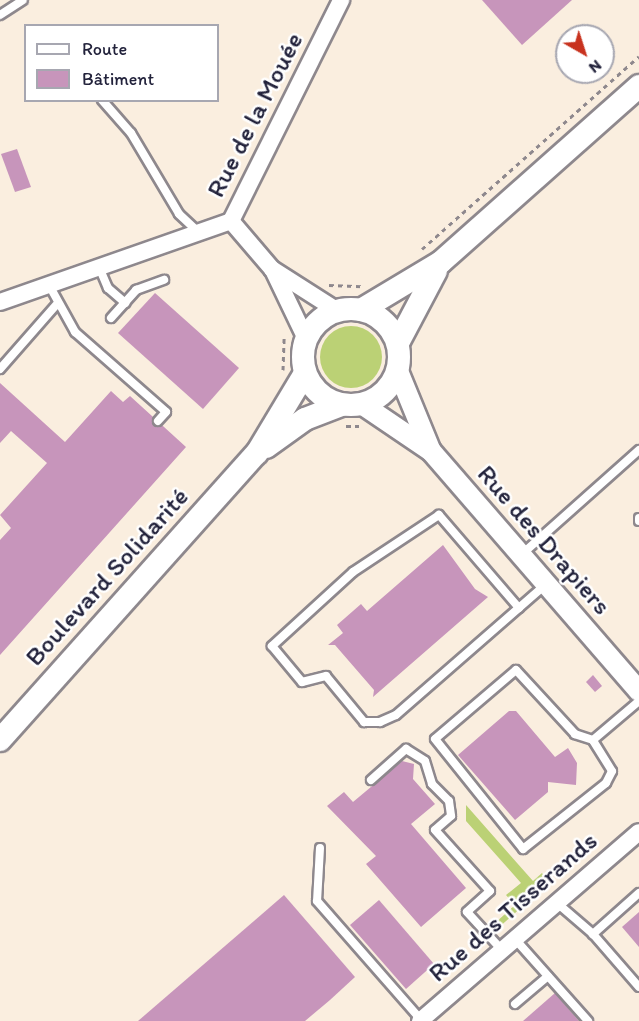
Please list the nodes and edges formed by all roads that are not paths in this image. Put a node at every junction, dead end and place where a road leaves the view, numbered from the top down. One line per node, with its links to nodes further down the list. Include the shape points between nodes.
1 (23, 0): 3 (lane)
2 (341, 0): 6 (street, Rue de la Mouée)
3 (0, 15)
4 (639, 86): 8 (main road)
5 (104, 102): 7 (lane, via 131,133 179,214)
6 (231, 221): 7 (street, Rue de la Mouée); 10 (street, Rue de la Mouée)
7 (198, 232): 9 (street, Rue de la Mouée)
8 (441, 262): 17 (main road); 20 (main road)
9 (99, 267): 12 (street, Rue de la Mouée); 14 (lane, via 108,288)
10 (272, 269): 16 (street, Rue de la Mouée); 19 (street, Rue de la Mouée)
11 (164, 280): 14 (lane, via 136,290)
12 (49, 285): 13 (street, Rue de la Mouée); 15 (lane)
13 (0, 302)
14 (125, 303): 18 (lane)
15 (56, 305): 21 (lane); 25 (lane, via 75,332 166,412)
16 (338, 310): 17 (main road); 19 (main road)
17 (361, 310): 20 (main road, via 384,321)
18 (111, 318)
19 (306, 339): 23 (main road)
20 (398, 343): 22 (main road)
21 (0, 369)
22 (398, 371): 24 (main road, via 378,398); 27 (street, Rue des Drapiers)
23 (294, 374): 24 (main road); 28 (main road, Boulevard Solidarité)
24 (347, 412): 27 (street, Rue des Drapiers); 28 (main road, Boulevard Solidarité, via 305,419)
25 (158, 421)
26 (639, 450): 29 (lane)
27 (431, 451): 29 (street, Rue des Drapiers)
28 (257, 453): 34 (main road, Boulevard Solidarité)
29 (521, 555): 30 (street, Rue des Drapiers)
30 (547, 584): 31 (lane); 32 (street, Rue des Drapiers)
31 (519, 608): 31 (lane, via 396,715 380,722 364,722 326,676 302,682 272,646 353,572 439,515)
32 (639, 691)
33 (639, 701): 35 (lane)
34 (0, 740)
35 (593, 740): 35 (lane, via 575,734 516,670 435,739 523,849 606,783 612,771)
36 (371, 780): 42 (lane, via 406,748 425,761 432,784 449,801 451,816 435,830 490,891 467,912)
37 (639, 832): 40 (street, Rue des Tisserands)
38 (320, 848): 46 (lane, via 317,901)
39 (639, 893): 41 (lane)
40 (557, 903): 41 (lane); 42 (street, Rue des Tisserands)
41 (593, 934): 44 (lane)
42 (509, 945): 43 (lane); 46 (street, Rue des Tisserands)
43 (548, 976): 45 (lane); 47 (lane)
44 (639, 987)
45 (516, 1004)
46 (424, 1020)
47 (588, 1021)

